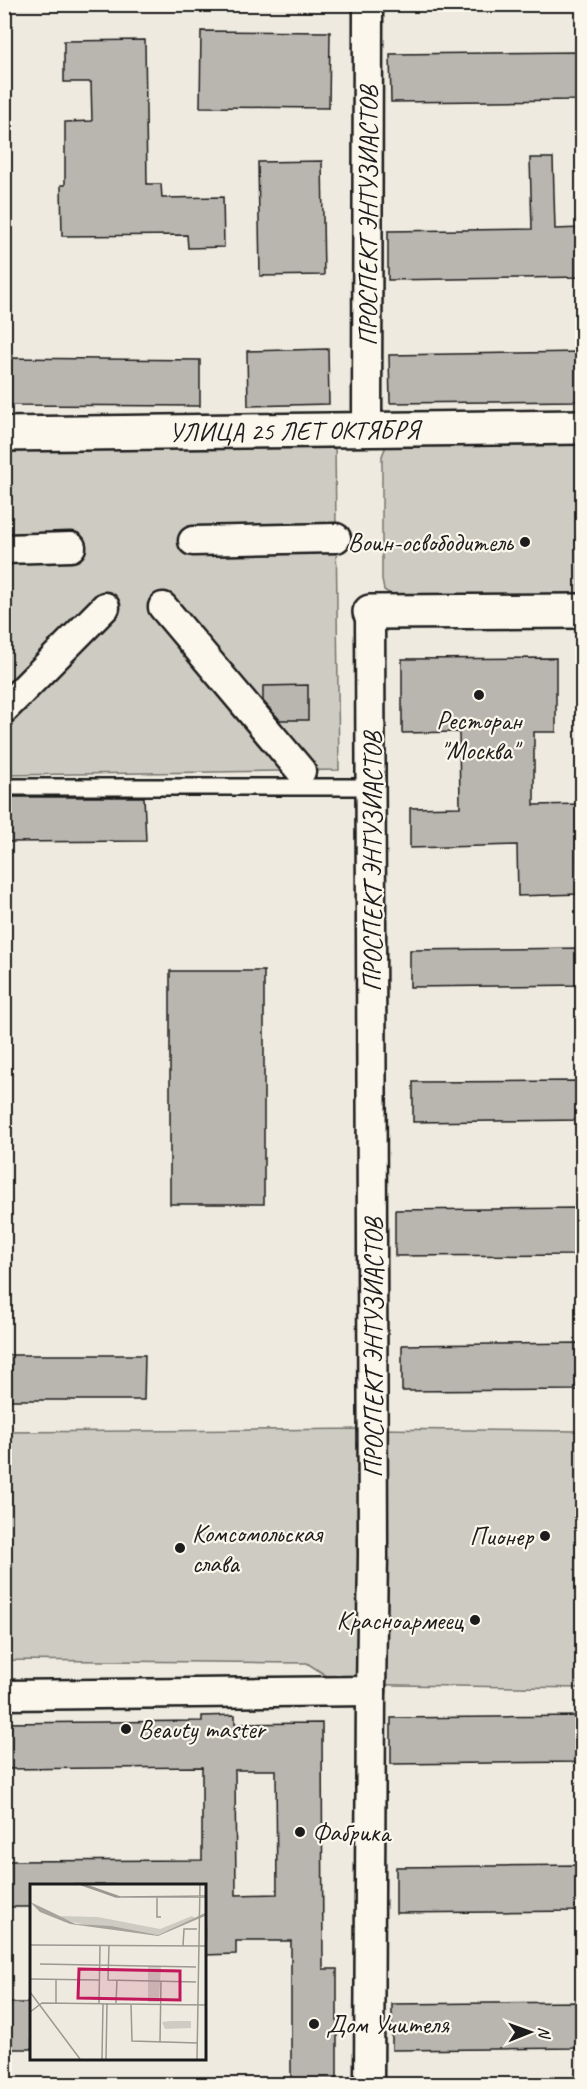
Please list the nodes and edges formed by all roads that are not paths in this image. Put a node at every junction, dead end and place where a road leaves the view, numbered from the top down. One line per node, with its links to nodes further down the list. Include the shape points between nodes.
1 (368, 4): 3 (street, ПРОСПЕКТ ЭНТУЗИАСТОВ)
2 (582, 426): 3 (street, УЛИЦА 25 ЛЕТ ОКТЯБРЯ)
3 (367, 428): 4 (street, УЛИЦА 25 ЛЕТ ОКТЯБРЯ)
4 (4, 434)
5 (336, 538): 6 (street)
6 (193, 541)
7 (71, 547): 8 (street)
8 (4, 549)
9 (105, 607): 13 (street)
10 (163, 607): 14 (street)
11 (582, 611): 12 (street)
12 (370, 612): 16 (street, ПРОСПЕКТ ЭНТУЗИАСТОВ)
13 (4, 709)
14 (301, 771)
15 (4, 787): 16 (lane)
16 (372, 787): 17 (street, ПРОСПЕКТ ЭНТУЗИАСТОВ)
17 (371, 1691): 18 (street); 19 (street, ПРОСПЕКТ ЭНТУЗИАСТОВ)
18 (4, 1695)
19 (369, 2085)

